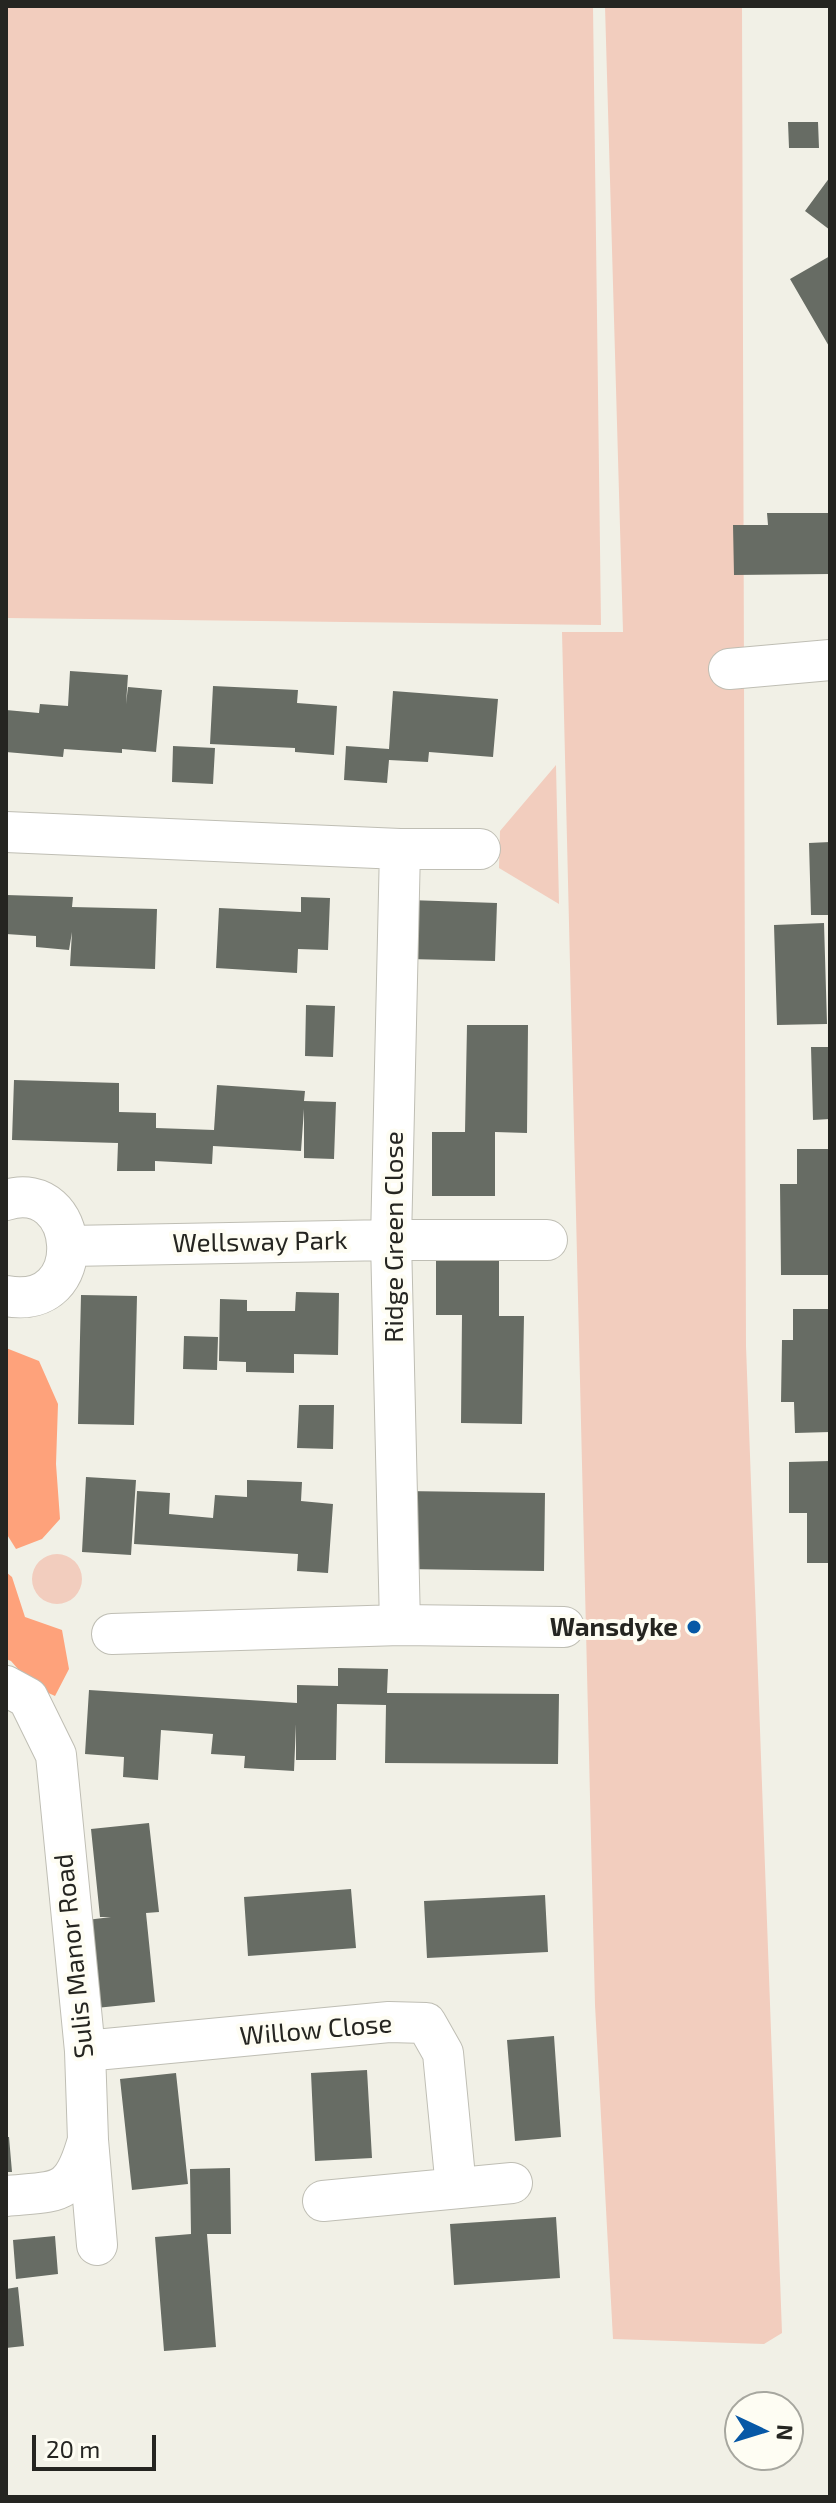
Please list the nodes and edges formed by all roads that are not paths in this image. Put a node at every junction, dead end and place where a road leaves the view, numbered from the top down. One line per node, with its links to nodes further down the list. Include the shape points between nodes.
1 (830, 660): 2 (street)
2 (729, 669)
3 (6, 832): 4 (street)
4 (400, 849): 5 (street); 7 (street, Ridge Green Close)
5 (480, 849)
6 (6, 1200): 9 (street, via 30,1199 45,1205 66,1229)
7 (391, 1240): 8 (street, Wellsway Park); 9 (street, Wellsway Park); 11 (street, Ridge Green Close)
8 (547, 1240)
9 (69, 1246): 10 (street, via 61,1275 50,1287 23,1298)
10 (6, 1296)
11 (400, 1625): 12 (street); 13 (street)
12 (564, 1627)
13 (112, 1634)
14 (6, 1686): 15 (street, Sulis Manor Road, via 28,1698 56,1755)
15 (85, 2051): 16 (street, Sulis Manor Road); 18 (street, Willow Close, via 389,2022 426,2023 443,2053)
16 (88, 2140): 19 (street, via 79,2171 58,2191); 21 (street, Sulis Manor Road)
17 (512, 2183): 18 (street)
18 (456, 2188): 20 (street)
19 (6, 2196)
20 (323, 2201)
21 (97, 2245)

